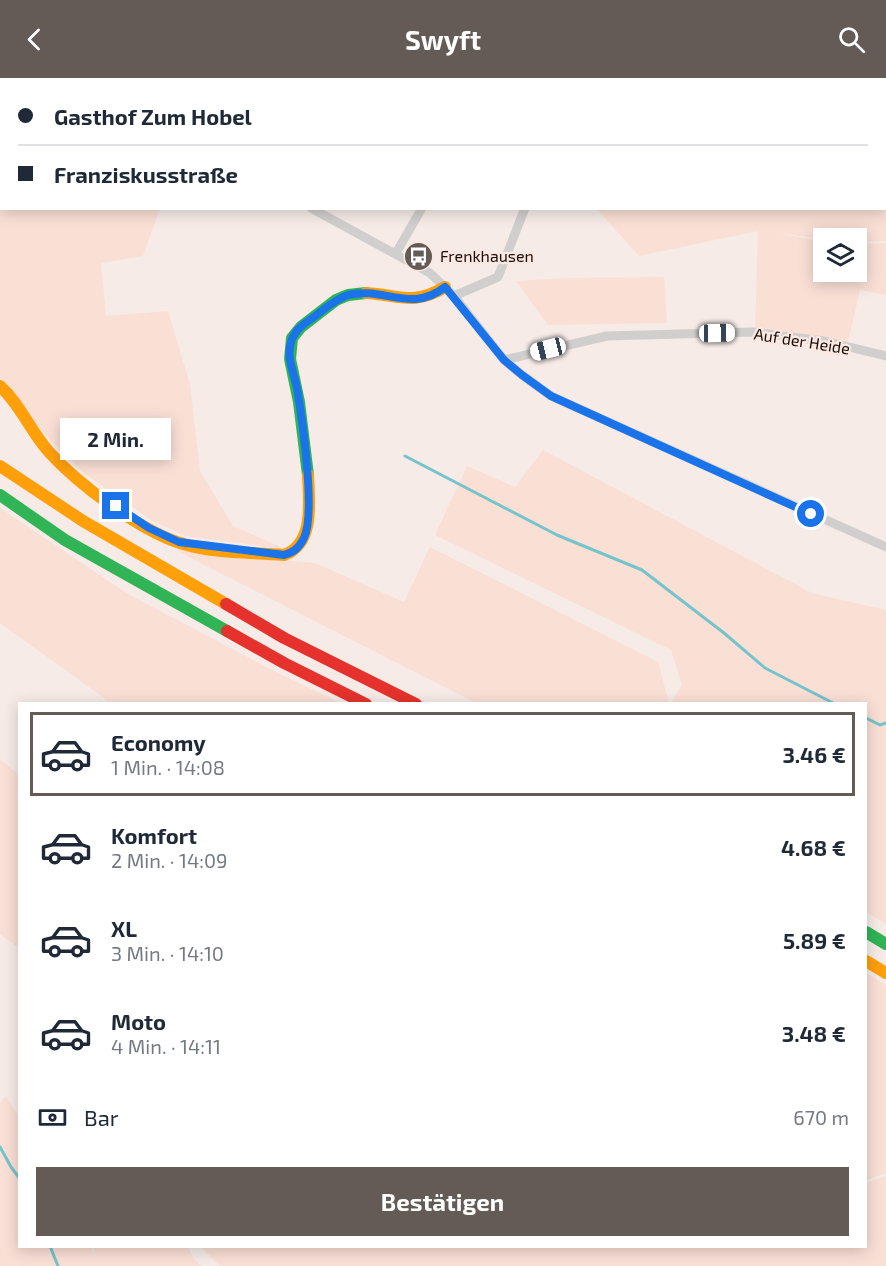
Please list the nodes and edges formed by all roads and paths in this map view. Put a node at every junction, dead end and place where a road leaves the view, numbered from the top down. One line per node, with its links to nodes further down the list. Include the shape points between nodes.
1 (315, 210): 4 (street)
2 (421, 210): 4 (street)
3 (524, 210): 5 (street, via 498,277)
4 (396, 253): 5 (street, via 430,273)
5 (450, 292): 7 (street); 8 (main road, via 418,300 348,295 296,330 289,356 297,386 307,466 307,525 300,545 284,555 179,542 149,528 91,488 50,453)
6 (886, 356): 7 (street, Auf der Heide, via 824,341 752,332 607,336)
7 (504, 360): 11 (street, via 551,396)
8 (0, 386)
9 (0, 466): 13 (main road, via 83,521 284,638)
10 (0, 495): 12 (main road, via 65,540 284,663)
11 (886, 547)
12 (362, 702)
13 (412, 702)
14 (867, 933): 15 (main road)
15 (886, 944)
16 (867, 962): 17 (main road)
17 (886, 974)

